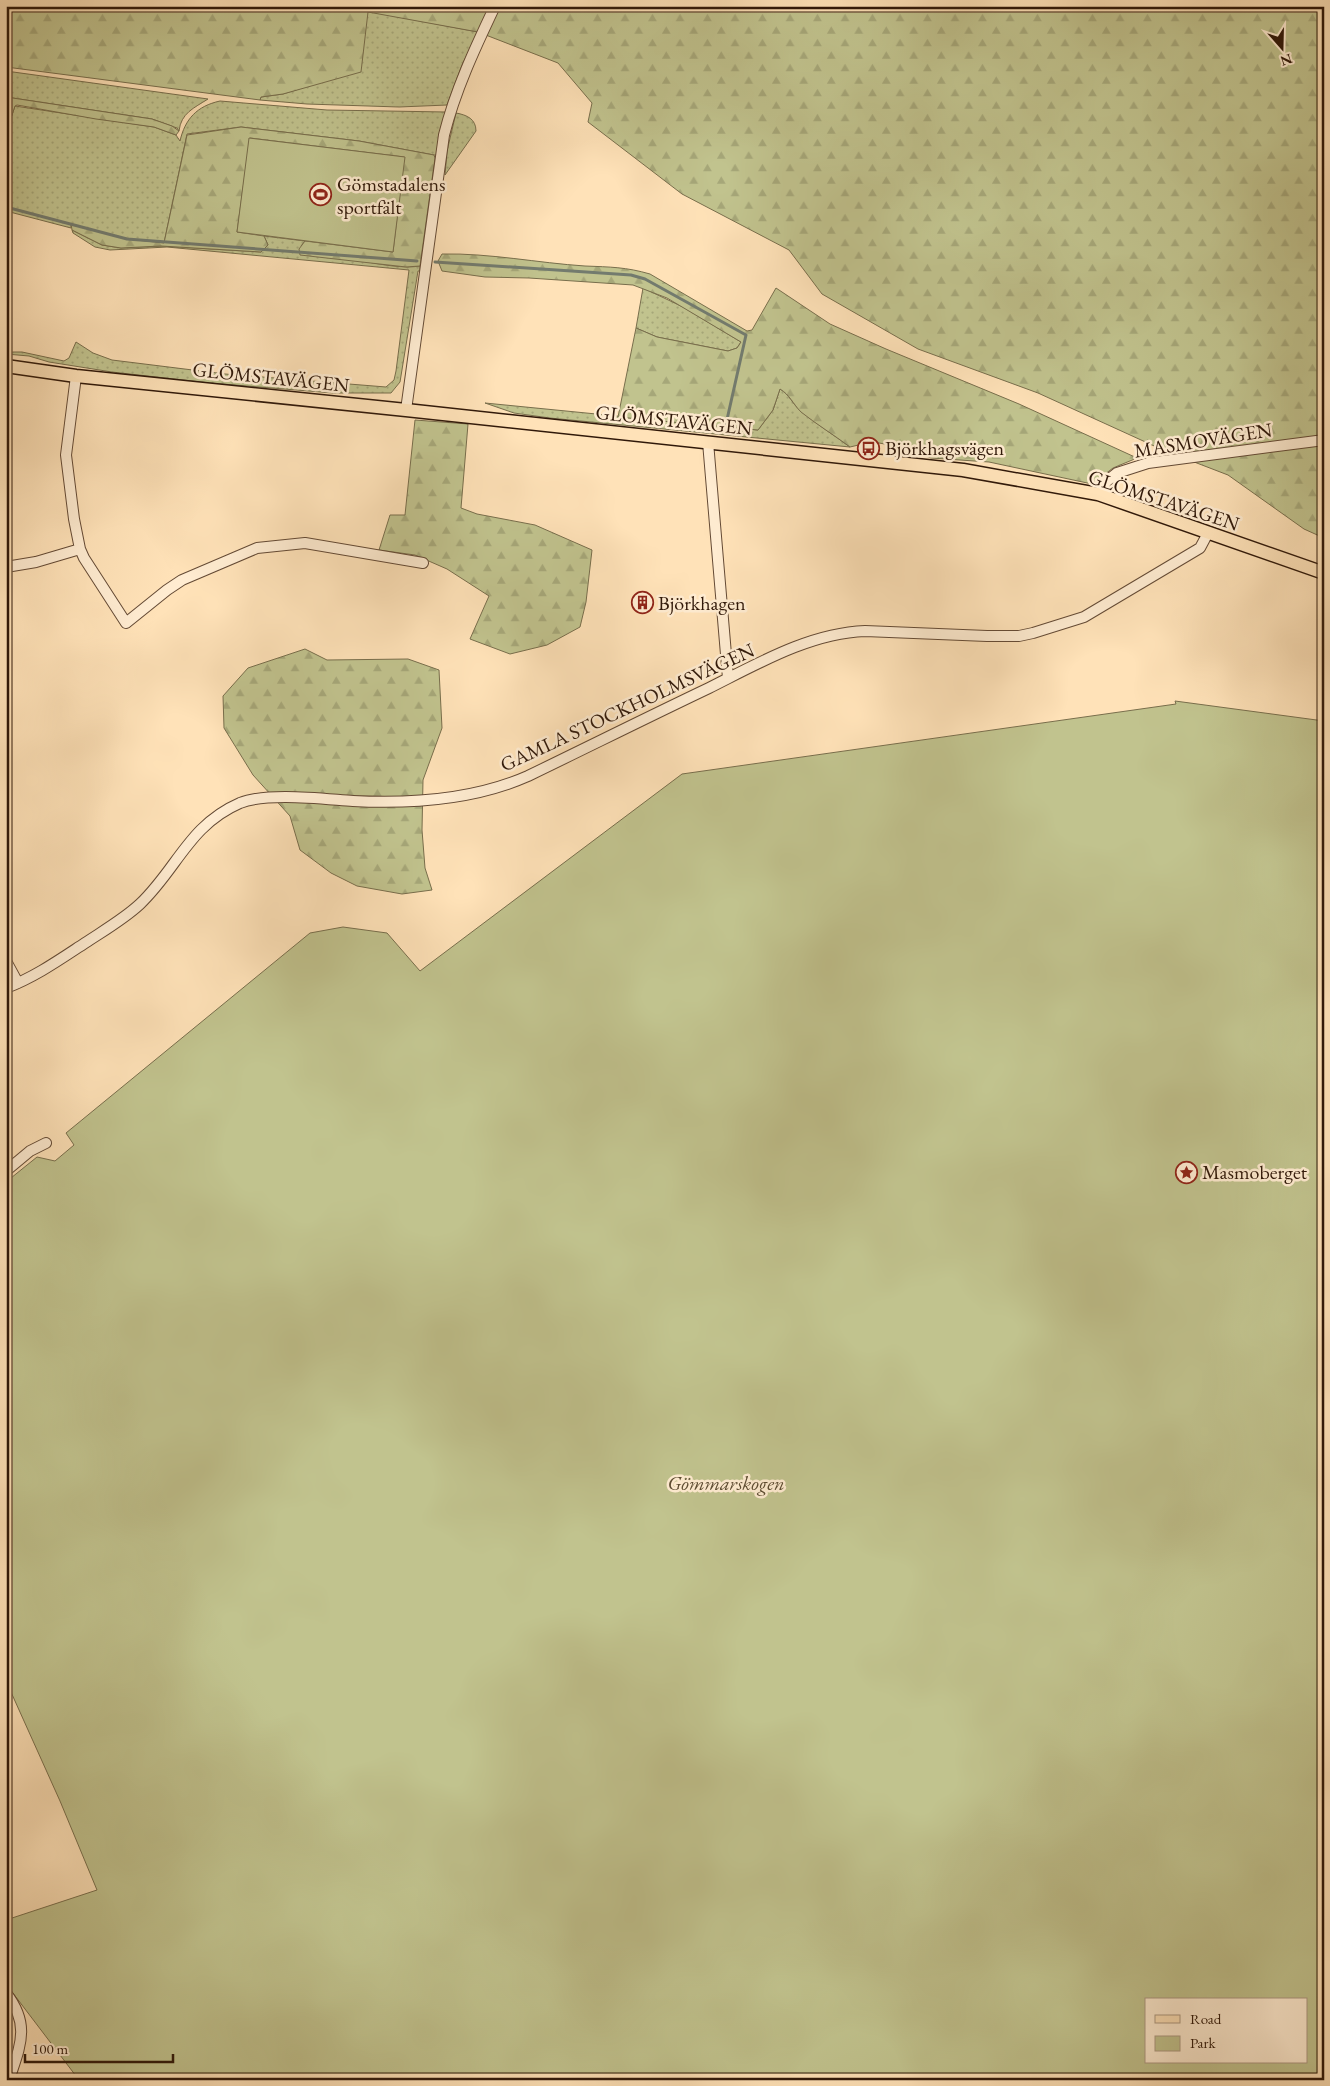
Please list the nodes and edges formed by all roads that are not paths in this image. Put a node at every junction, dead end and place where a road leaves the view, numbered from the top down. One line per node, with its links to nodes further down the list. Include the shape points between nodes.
1 (495, 6): 4 (street, via 474,50 444,135)
2 (6, 366): 3 (main road, GLÖMSTAVÄGEN)
3 (76, 376): 4 (main road, GLÖMSTAVÄGEN); 9 (street, via 66,455)
4 (406, 410): 6 (main road, GLÖMSTAVÄGEN)
5 (1324, 440): 7 (street, MASMOVÄGEN, via 1148,463 1117,473)
6 (708, 442): 7 (main road, GLÖMSTAVÄGEN, via 963,470); 13 (street)
7 (1098, 494): 8 (main road, GLÖMSTAVÄGEN)
8 (1208, 534): 12 (main road, GLÖMSTAVÄGEN); 13 (street, GAMLA STOCKHOLMSVÄGEN, via 1200,548 1084,616 1052,628 1019,636 844,632 788,651)
9 (80, 549): 10 (street, via 126,623 182,580 257,548 305,544); 11 (street)
10 (423, 563)
11 (6, 567)
12 (1324, 573)
13 (728, 678): 15 (street, GAMLA STOCKHOLMSVÄGEN, via 528,776 489,789 416,801 270,798 242,803 199,830 140,904 63,958)
14 (6, 961): 15 (street)
15 (18, 983): 16 (street, GAMLA STOCKHOLMSVÄGEN)
16 (6, 988)
17 (46, 1143): 18 (street)
18 (6, 1171)
19 (6, 1993): 20 (street, via 22,2024 19,2049)
20 (9, 2080)

